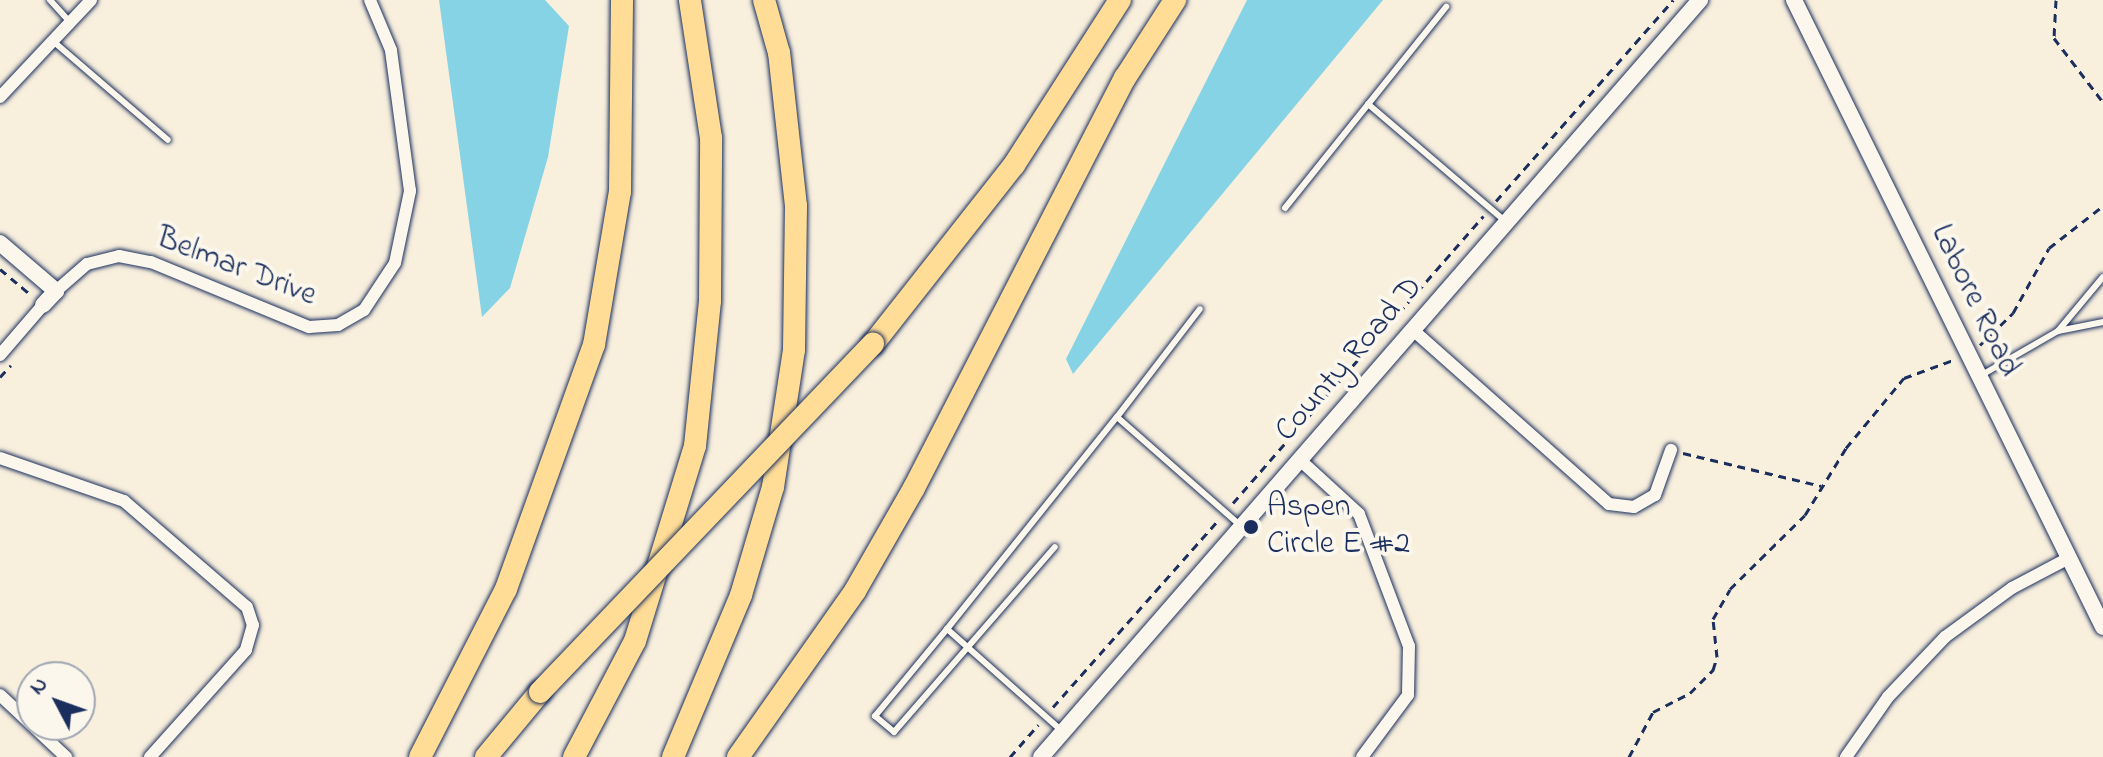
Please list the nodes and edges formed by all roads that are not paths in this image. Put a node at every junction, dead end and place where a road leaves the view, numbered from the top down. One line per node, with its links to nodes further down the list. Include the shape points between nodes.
1 (50, 0): 12 (lane)
2 (91, 0): 12 (street)
3 (370, 0): 21 (street, Belmar Drive, via 391,50 410,191 395,263 364,310 338,325 309,327 151,262 119,256 87,264)
4 (622, 0): 43 (highway, via 620,192 594,345 506,589)
5 (690, 0): 45 (highway, via 711,138 710,301 695,446 635,641)
6 (764, 0): 46 (highway, via 779,53 796,206 794,350 765,514 741,595)
7 (1120, 0): 44 (highway, bridge, via 1014,165 873,344 540,692)
8 (1175, 0): 47 (highway, via 1125,78 914,488 855,591)
9 (1794, 0): 28 (street, Labore Road)
10 (1692, 3): 18 (street, County Road D)
11 (1446, 7): 15 (lane)
12 (71, 23): 13 (street)
13 (54, 42): 14 (street); 16 (lane)
14 (0, 97)
15 (1368, 104): 17 (lane); 18 (lane)
16 (168, 140)
17 (1285, 208)
18 (1507, 222): 25 (street, County Road D)
19 (0, 243): 21 (street)
20 (2103, 277): 26 (lane)
21 (56, 291): 22 (street)
22 (43, 305): 27 (street)
23 (1200, 309): 29 (lane)
24 (2103, 322): 26 (lane)
25 (1413, 330): 30 (street, via 1609,504 1634,507 1655,495); 32 (street, County Road D)
26 (2058, 331): 28 (lane)
27 (0, 355)
28 (1980, 376): 35 (street, Labore Road)
29 (1117, 417): 33 (lane); 37 (lane)
30 (1671, 450)
31 (0, 458): 42 (street, via 105,490 142,514 247,607 253,625 246,650)
32 (1300, 460): 33 (street, County Road D); 49 (street, via 1363,522 1411,654 1412,679 1405,703)
33 (1242, 527): 40 (street, County Road D)
34 (1055, 547): 38 (lane)
35 (2069, 558): 36 (street, Labore Road); 50 (street, via 2012,588 1945,637 1888,697)
36 (2103, 627)
37 (947, 629): 38 (lane); 38 (lane, via 875,716 894,732)
38 (967, 647): 40 (lane)
39 (0, 695): 41 (street)
40 (1063, 732): 48 (street, County Road D)
41 (66, 757)
42 (150, 757)
43 (420, 757)
44 (486, 757)
45 (574, 757)
46 (673, 757)
47 (738, 757)
48 (1041, 757)
49 (1362, 757)
50 (1846, 757)

